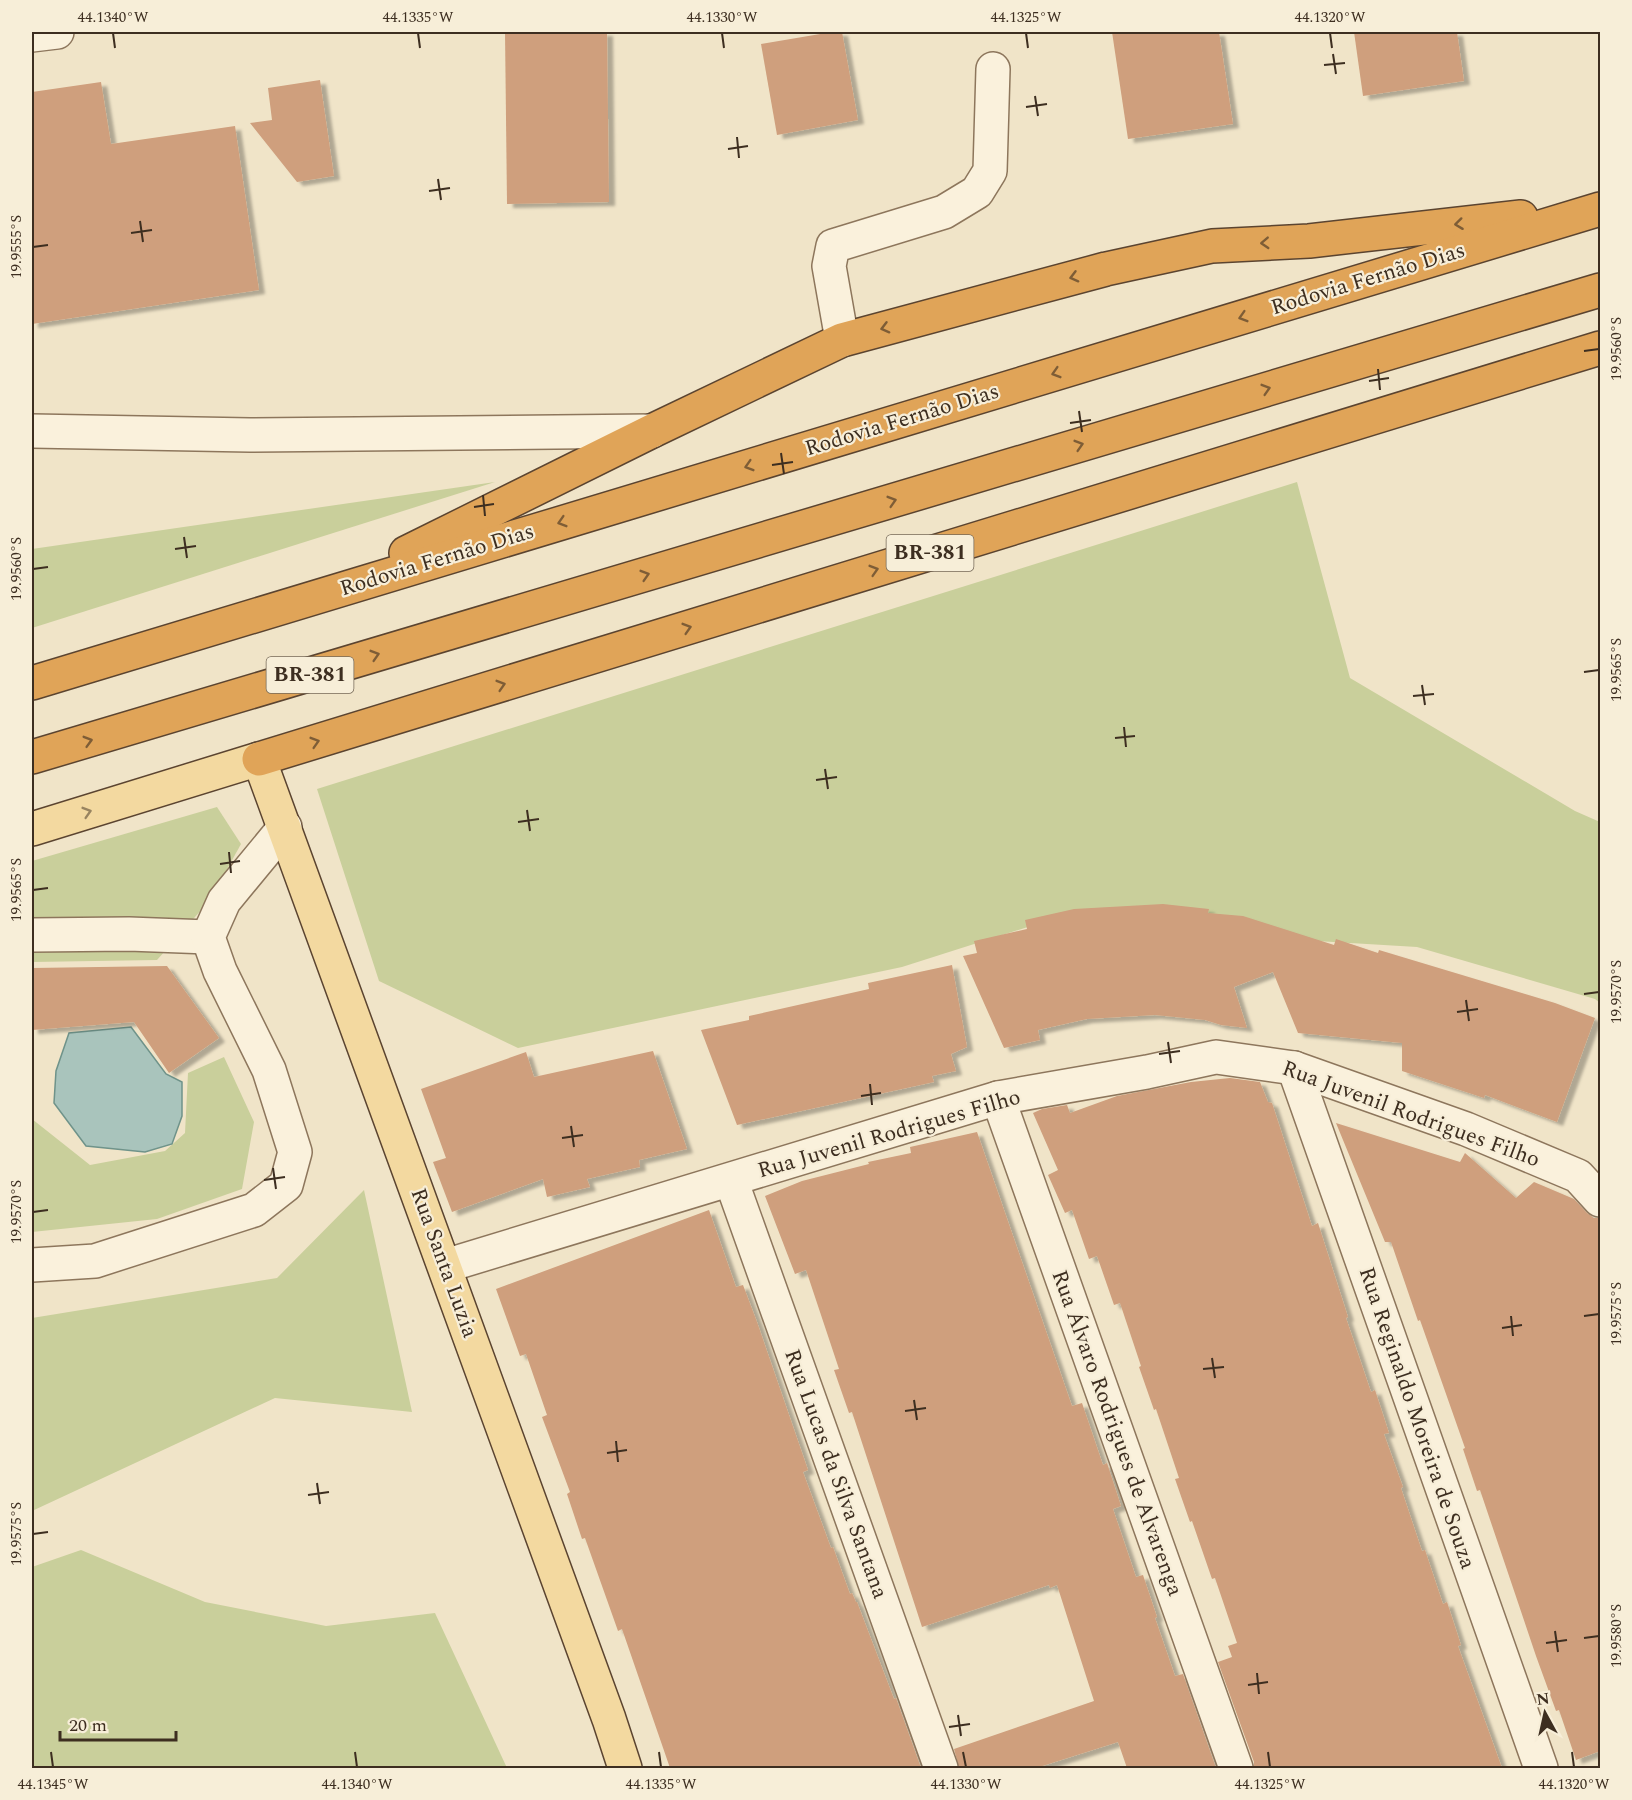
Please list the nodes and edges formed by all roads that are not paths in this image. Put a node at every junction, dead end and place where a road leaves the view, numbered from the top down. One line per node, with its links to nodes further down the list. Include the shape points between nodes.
1 (57, 32): 2 (street)
2 (32, 35)
3 (993, 69): 6 (street, via 990,171 977,192 944,212 833,246 830,266)
4 (1600, 208): 6 (highway, one-way to 6, via 1309,241 1212,246 1106,269); 10 (highway, Rodovia Fernão Dias, one-way to 10)
5 (1600, 290): 12 (highway, BR-381, one-way to 5)
6 (842, 340): 9 (highway)
7 (1600, 348): 13 (highway, BR-381, one-way to 7)
8 (32, 431): 9 (street, via 250,435)
9 (652, 431): 10 (highway)
10 (322, 595): 11 (highway, Rodovia Fernão Dias)
11 (32, 682)
12 (32, 757)
13 (259, 759): 14 (main road, Rua Santa Luzia); 15 (main road, BR-381, one-way to 13)
14 (285, 827): 17 (street, via 224,901); 23 (main road, Rua Santa Luzia)
15 (32, 829)
16 (32, 935): 17 (street)
17 (208, 937): 22 (street, via 220,971 269,1070 295,1152 286,1185 254,1210 96,1261)
18 (1294, 1068): 19 (street, Rua Juvenil Rodrigues Filho, via 1216,1058); 21 (street, Rua Juvenil Rodrigues Filho, via 1466,1129 1578,1176); 27 (street, Rua Reginaldo Moreira de Souza)
19 (998, 1098): 20 (street, Rua Juvenil Rodrigues Filho); 26 (street, Rua Álvaro Rodrigues de Alvarenga)
20 (731, 1180): 23 (street, Rua Juvenil Rodrigues Filho); 25 (street, Rua Lucas da Silva Santana)
21 (1600, 1200)
22 (32, 1265)
23 (445, 1266): 24 (main road, Rua Santa Luzia)
24 (625, 1768)
25 (941, 1768)
26 (1236, 1768)
27 (1541, 1768)

